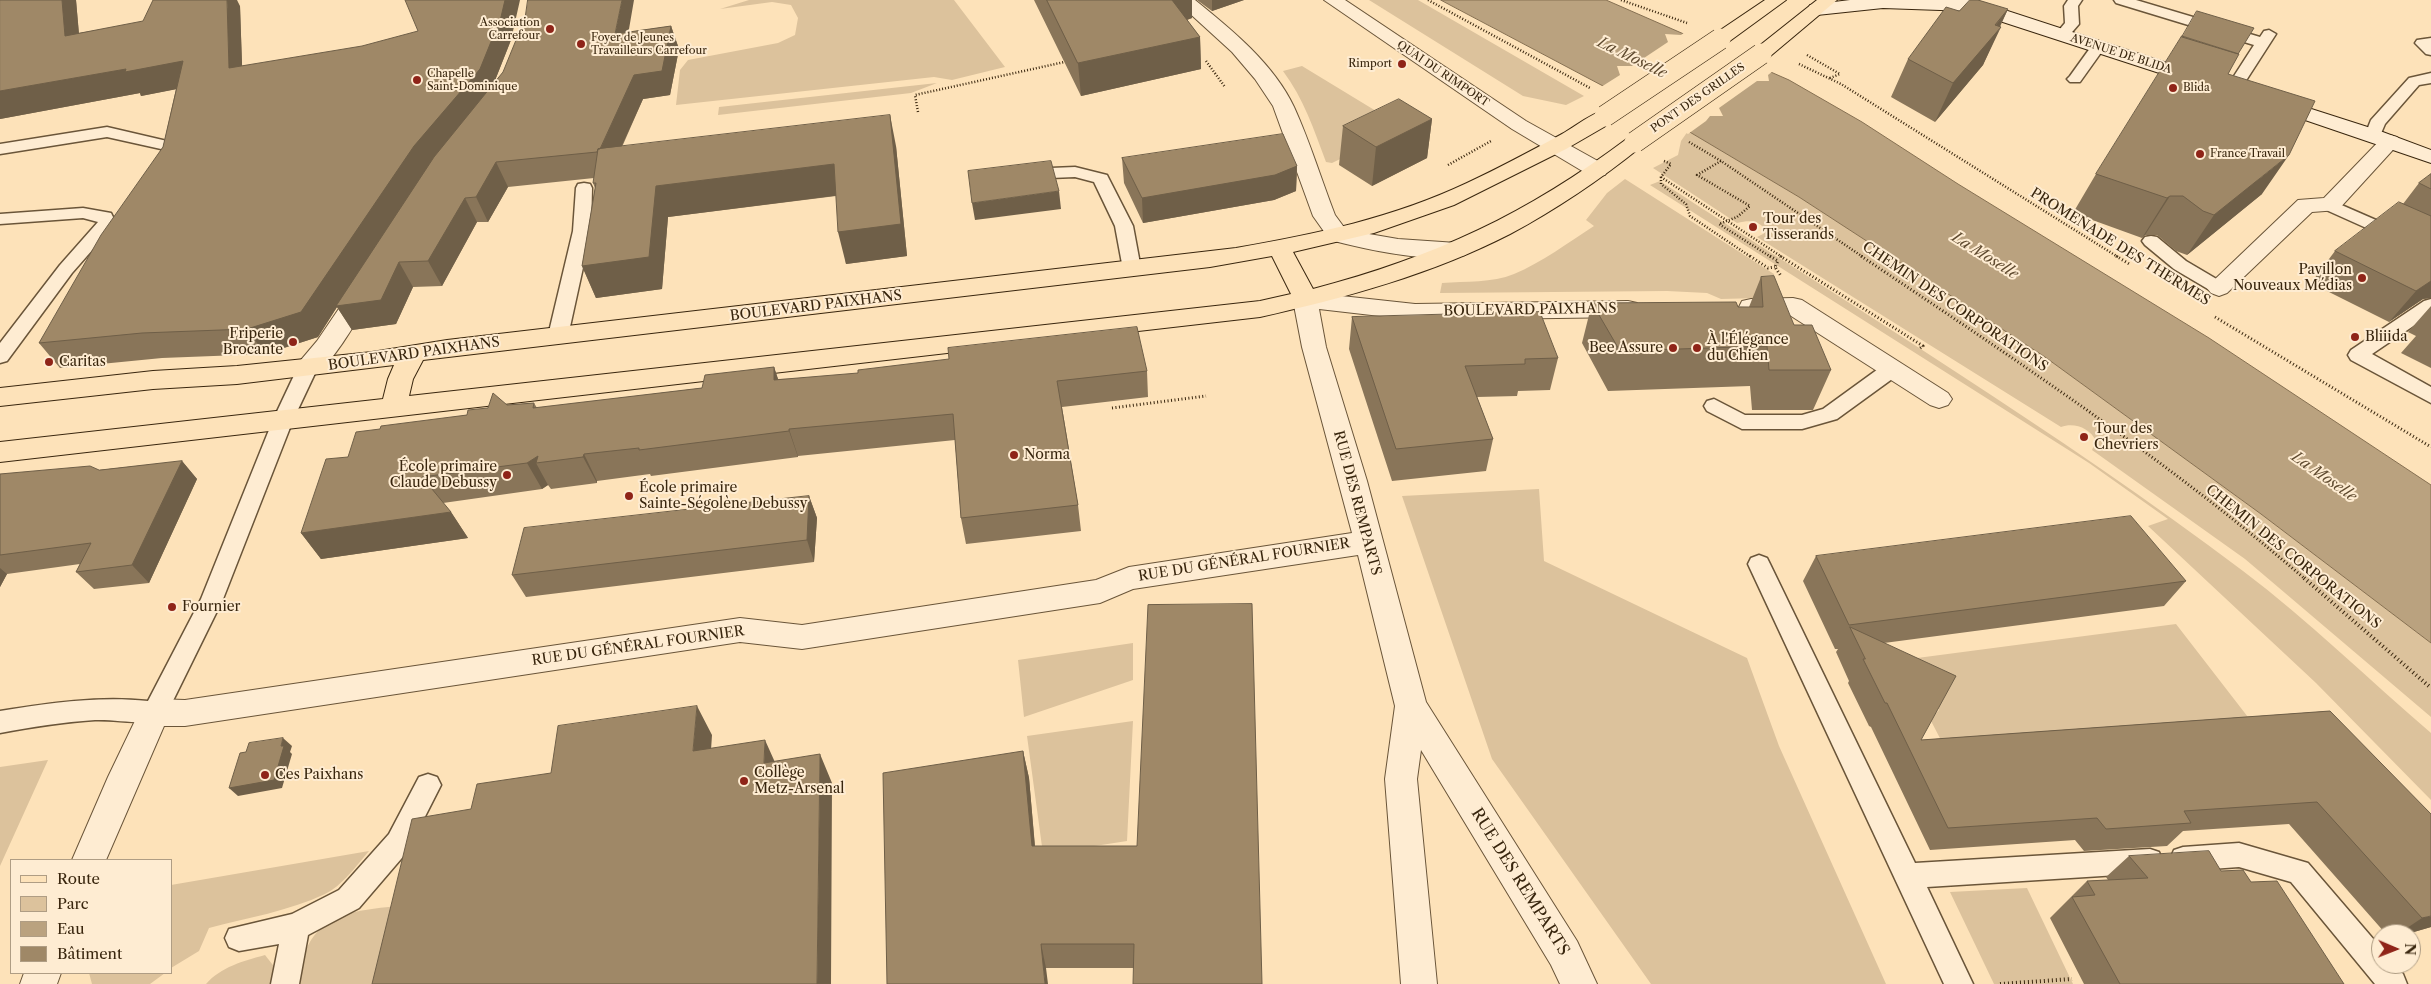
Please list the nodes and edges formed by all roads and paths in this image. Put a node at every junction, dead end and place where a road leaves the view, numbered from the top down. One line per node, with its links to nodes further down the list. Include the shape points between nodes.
1 (1184, 0): 45 (street, via 1235,43 1273,90 1283,106 1324,216)
2 (1332, 0): 33 (street, QUAI DU RIMPORT)
3 (1428, 0): 25 (path)
4 (1621, 0): 10 (path)
5 (1777, 0): 33 (main road, BOULEVARD PAIXHANS, bridge, via 1588,128)
6 (2075, 0): 11 (lane, via 2071,6 2072,24)
7 (2121, 0): 26 (lane, via 2266,38)
8 (1968, 2): 9 (street, AVENUE DE BLIDA); 11 (street, AVENUE DE BLIDA)
9 (1822, 3): 31 (main road, PONT DES GRILLES, bridge, via 1761,54)
10 (1692, 25)
11 (2062, 35): 13 (street, AVENUE DE BLIDA)
12 (2431, 42): 14 (lane, via 2422,42)
13 (2098, 47): 23 (lane); 26 (street, AVENUE DE BLIDA)
14 (2431, 51)
15 (1806, 55): 21 (path, via 1840,74)
16 (1203, 57): 24 (path)
17 (1071, 60): 27 (path, via 916,95)
18 (2431, 60): 20 (lane, via 2426,67)
19 (1799, 64): 21 (path, PROMENADE DES THERMES)
20 (2431, 74)
21 (1830, 78): 51 (path, PROMENADE DES THERMES)
22 (2431, 78): 28 (lane, via 2414,81 2377,123)
23 (2075, 79)
24 (1225, 86)
25 (1594, 90)
26 (2247, 95): 28 (street, AVENUE DE BLIDA)
27 (918, 112)
28 (2381, 138): 35 (street, AVENUE DE BLIDA); 43 (street)
29 (1494, 139): 38 (path)
30 (1685, 139): 36 (path, CHEMIN DES CORPORATIONS)
31 (1635, 142): 39 (main road, BOULEVARD PAIXHANS)
32 (161, 144): 34 (lane, via 107,132)
33 (1554, 147): 39 (street, QUAI DU RIMPORT); 45 (main road, BOULEVARD PAIXHANS, via 1464,193 1401,218)
34 (0, 148)
35 (2431, 157)
36 (1721, 161): 52 (path, via 1697,175 1750,206 1719,224 1778,261); 79 (path, CHEMIN DES CORPORATIONS, via 2067,396 2246,528)
37 (1671, 164): 41 (path)
38 (1444, 167)
39 (1596, 170): 48 (main road, BOULEVARD PAIXHANS, via 1526,214)
40 (1007, 176): 53 (lane, via 1075,172 1101,179 1124,226)
41 (1661, 177): 52 (path, via 1660,184 1686,204 1690,216 1768,268); 62 (path)
42 (584, 188): 61 (lane, via 580,240)
43 (2330, 205): 49 (lane); 54 (street, via 2306,205)
44 (0, 219): 64 (lane, via 83,214 105,217 107,223 66,269)
45 (1338, 236): 47 (main road, BOULEVARD PAIXHANS); 48 (street, via 1397,248)
46 (2151, 241): 54 (lane, via 2180,265)
47 (1279, 248): 53 (main road, BOULEVARD PAIXHANS); 55 (main road)
48 (1457, 250): 55 (main road, BOULEVARD PAIXHANS)
49 (2431, 251)
50 (379, 266): 65 (street, via 326,347)
51 (2132, 266)
52 (1775, 267): 58 (path, via 1783,283)
53 (1132, 269): 61 (main road, BOULEVARD PAIXHANS)
54 (2219, 288)
55 (1305, 300): 59 (street, BOULEVARD PAIXHANS, via 1415,312); 72 (main road, BOULEVARD PAIXHANS, via 1211,316); 77 (street, RUE DES REMPARTS, via 1314,347)
56 (2431, 305): 68 (lane, via 2358,355)
57 (1732, 307): 58 (street)
58 (1762, 307): 66 (street, via 1793,306)
59 (1653, 308)
60 (2212, 315): 75 (path, PROMENADE DES THERMES)
61 (558, 336): 63 (main road, BOULEVARD PAIXHANS)
62 (1923, 346)
63 (415, 352): 65 (main road, BOULEVARD PAIXHANS); 72 (main road, via 405,364 398,382)
64 (0, 356)
65 (308, 368): 69 (main road, BOULEVARD PAIXHANS, via 153,380); 74 (lane)
66 (1892, 369): 70 (street); 71 (lane, via 1830,414 1802,422 1742,422)
67 (1206, 396): 73 (path)
68 (2431, 396)
69 (0, 397)
70 (1939, 399)
71 (1714, 406)
72 (396, 408): 74 (main road, BOULEVARD PAIXHANS)
73 (1112, 408)
74 (283, 420): 76 (main road, BOULEVARD PAIXHANS); 81 (lane, via 212,599)
75 (2431, 447)
76 (0, 452)
77 (1368, 542): 80 (street, RUE DES REMPARTS); 81 (street, RUE DU GÉNÉRAL FOURNIER, via 1129,578 1100,591 802,637 740,630 185,713)
78 (1759, 564): 85 (lane)
79 (2431, 688)
80 (1411, 706): 90 (street, RUE DES REMPARTS, via 1401,779); 91 (street, RUE DES REMPARTS, via 1564,954)
81 (155, 712): 82 (lane, via 103,708); 84 (street)
82 (0, 722)
83 (428, 785): 86 (lane, via 398,843 349,899)
84 (89, 859)
85 (1908, 876): 92 (lane); 94 (lane, via 2238,855 2299,872)
86 (296, 927): 87 (lane); 89 (lane)
87 (239, 938)
88 (2072, 980): 93 (path)
89 (285, 984)
90 (1419, 984)
91 (1579, 984)
92 (1959, 984)
93 (2000, 984)
94 (2393, 984)

